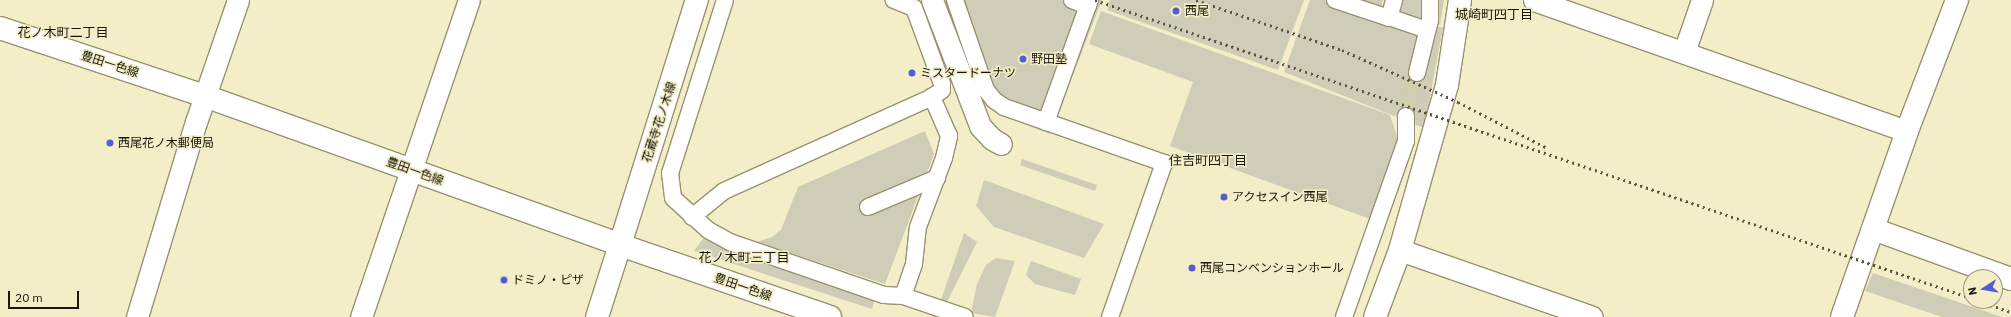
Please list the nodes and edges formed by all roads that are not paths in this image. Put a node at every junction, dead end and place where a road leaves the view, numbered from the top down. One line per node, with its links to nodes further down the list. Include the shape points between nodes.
1 (238, 0): 22 (street)
2 (469, 0): 28 (street)
3 (697, 0): 33 (main road, 花蔵寺花ノ木線)
4 (725, 0): 31 (street, via 670,173 673,198)
5 (894, 0): 23 (street, via 914,8 942,84 942,90)
6 (932, 0): 27 (street, via 980,126 992,139)
7 (955, 0): 25 (street, via 986,90 1004,108)
8 (1072, 0): 16 (street)
9 (1335, 0): 17 (street)
10 (1394, 0): 17 (street)
11 (1430, 0): 19 (street)
12 (1460, 0): 34 (main road, via 1447,85)
13 (1534, 0): 20 (street)
14 (1702, 0): 20 (street)
15 (1957, 0): 26 (main road)
16 (1089, 3): 25 (street)
17 (1389, 17): 19 (street)
18 (0, 28): 22 (main road, 豊田一色線)
19 (1428, 30): 21 (street)
20 (1684, 52): 26 (street)
21 (1417, 72)
22 (205, 96): 28 (main road, 豊田一色線); 37 (street)
23 (932, 97): 29 (street, via 949,136); 31 (street, via 724,191)
24 (1406, 116): 43 (street, via 1406,141)
25 (1046, 122): 42 (street, via 1164,163)
26 (1907, 131): 32 (main road)
27 (1001, 144)
28 (411, 170): 33 (main road, 豊田一色線); 38 (street)
29 (937, 178): 30 (street); 36 (street, via 918,227 914,264)
30 (868, 207)
31 (692, 217): 36 (street, via 708,230 730,242 884,295)
32 (1873, 229): 35 (main road); 46 (main road)
33 (620, 245): 39 (main road, 花蔵寺花ノ木線); 40 (main road, 豊田一色線)
34 (1400, 250): 44 (main road); 45 (street)
35 (2011, 279)
36 (903, 296): 41 (street)
37 (137, 317)
38 (360, 317)
39 (597, 317)
40 (830, 317)
41 (964, 317)
42 (1110, 317)
43 (1344, 317)
44 (1376, 317)
45 (1592, 317)
46 (1842, 317)

